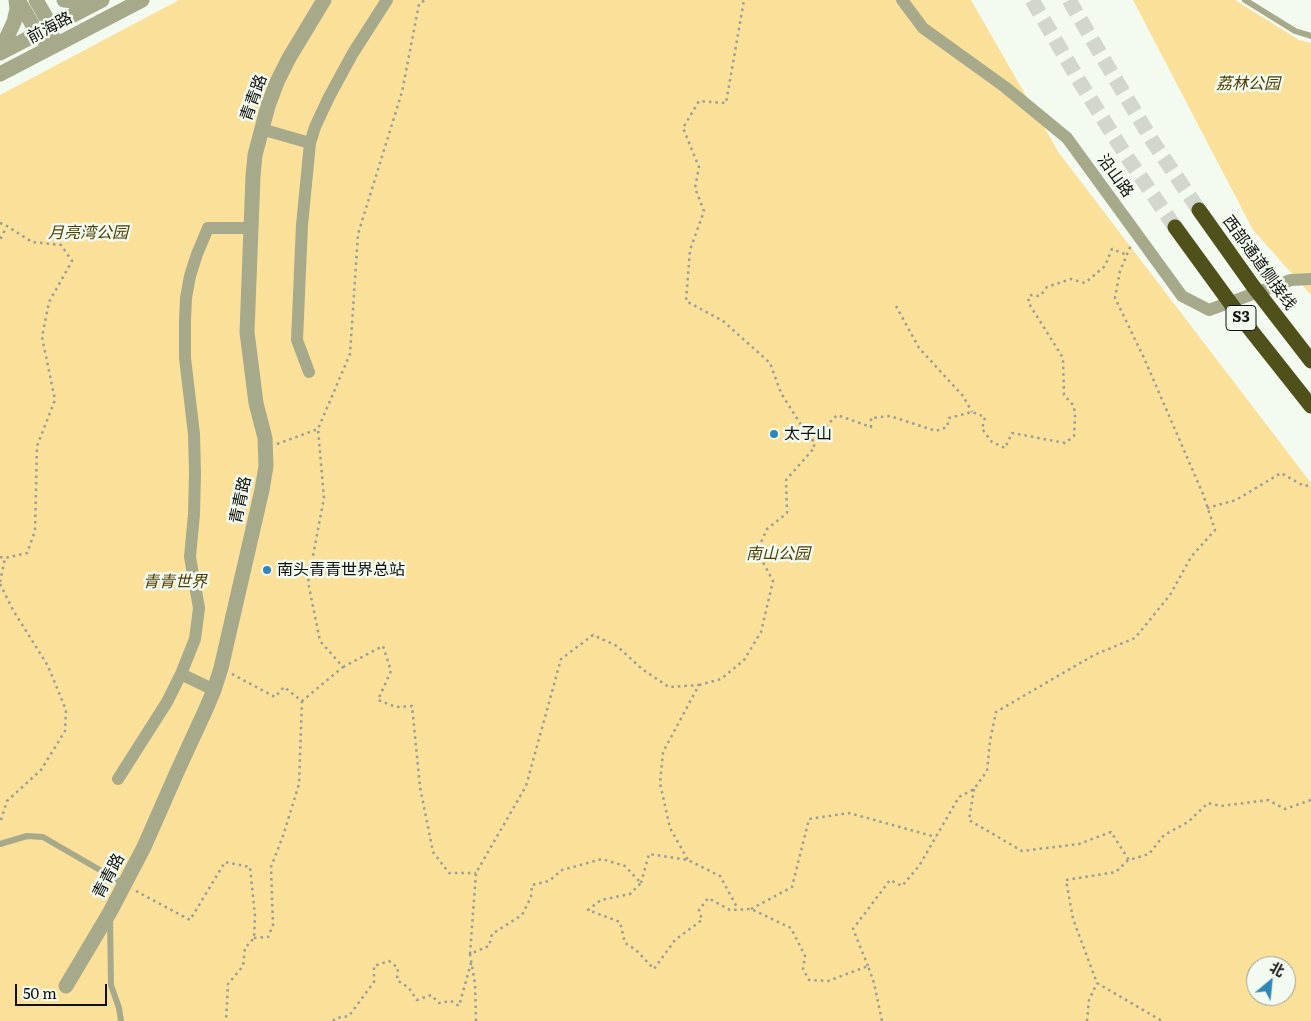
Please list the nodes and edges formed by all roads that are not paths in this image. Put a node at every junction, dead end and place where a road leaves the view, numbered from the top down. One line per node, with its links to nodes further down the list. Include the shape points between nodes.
1 (17, 0): 12 (street); 14 (street, via 14,22)
2 (36, 0): 11 (street)
3 (64, 0): 4 (street)
4 (94, 0)
5 (102, 0): 11 (street, 前海路)
6 (142, 0): 15 (street, 前海路)
7 (324, 0): 18 (street, 青青路, via 278,82)
8 (387, 0): 19 (street, via 329,97)
9 (902, 0): 23 (street, 沿山路, via 923,28 1005,87 1067,138 1182,296 1209,310 1291,280)
10 (1245, 0): 13 (lane, via 1295,31)
11 (52, 26): 12 (street, 前海路); 15 (street)
12 (38, 34): 15 (street); 16 (street, 前海路)
13 (1311, 36)
14 (0, 46)
15 (52, 47): 17 (street, 前海路)
16 (0, 53)
17 (0, 74)
18 (261, 129): 19 (street); 22 (street, 青青路, via 254,162)
19 (310, 144): 25 (street, via 302,225 297,340)
20 (1199, 210): 24 (highway, 西部通道侧接线 / S3)
21 (1175, 227): 26 (highway, S3)
22 (251, 228): 27 (street, via 208,228 190,276 186,298 185,358 195,463 190,557 199,608 195,639); 28 (street, 青青路, via 247,332 256,403 265,438 266,466)
23 (1311, 279)
24 (1311, 361)
25 (309, 372)
26 (1311, 406)
27 (181, 674): 28 (street); 29 (street)
28 (214, 690): 31 (street, 青青路)
29 (118, 779)
30 (0, 844): 31 (lane, via 27,836 44,837)
31 (125, 885): 32 (street, 青青路)
32 (110, 912): 33 (street, 青青路); 34 (lane, via 112,985)
33 (66, 986)
34 (121, 1021)

